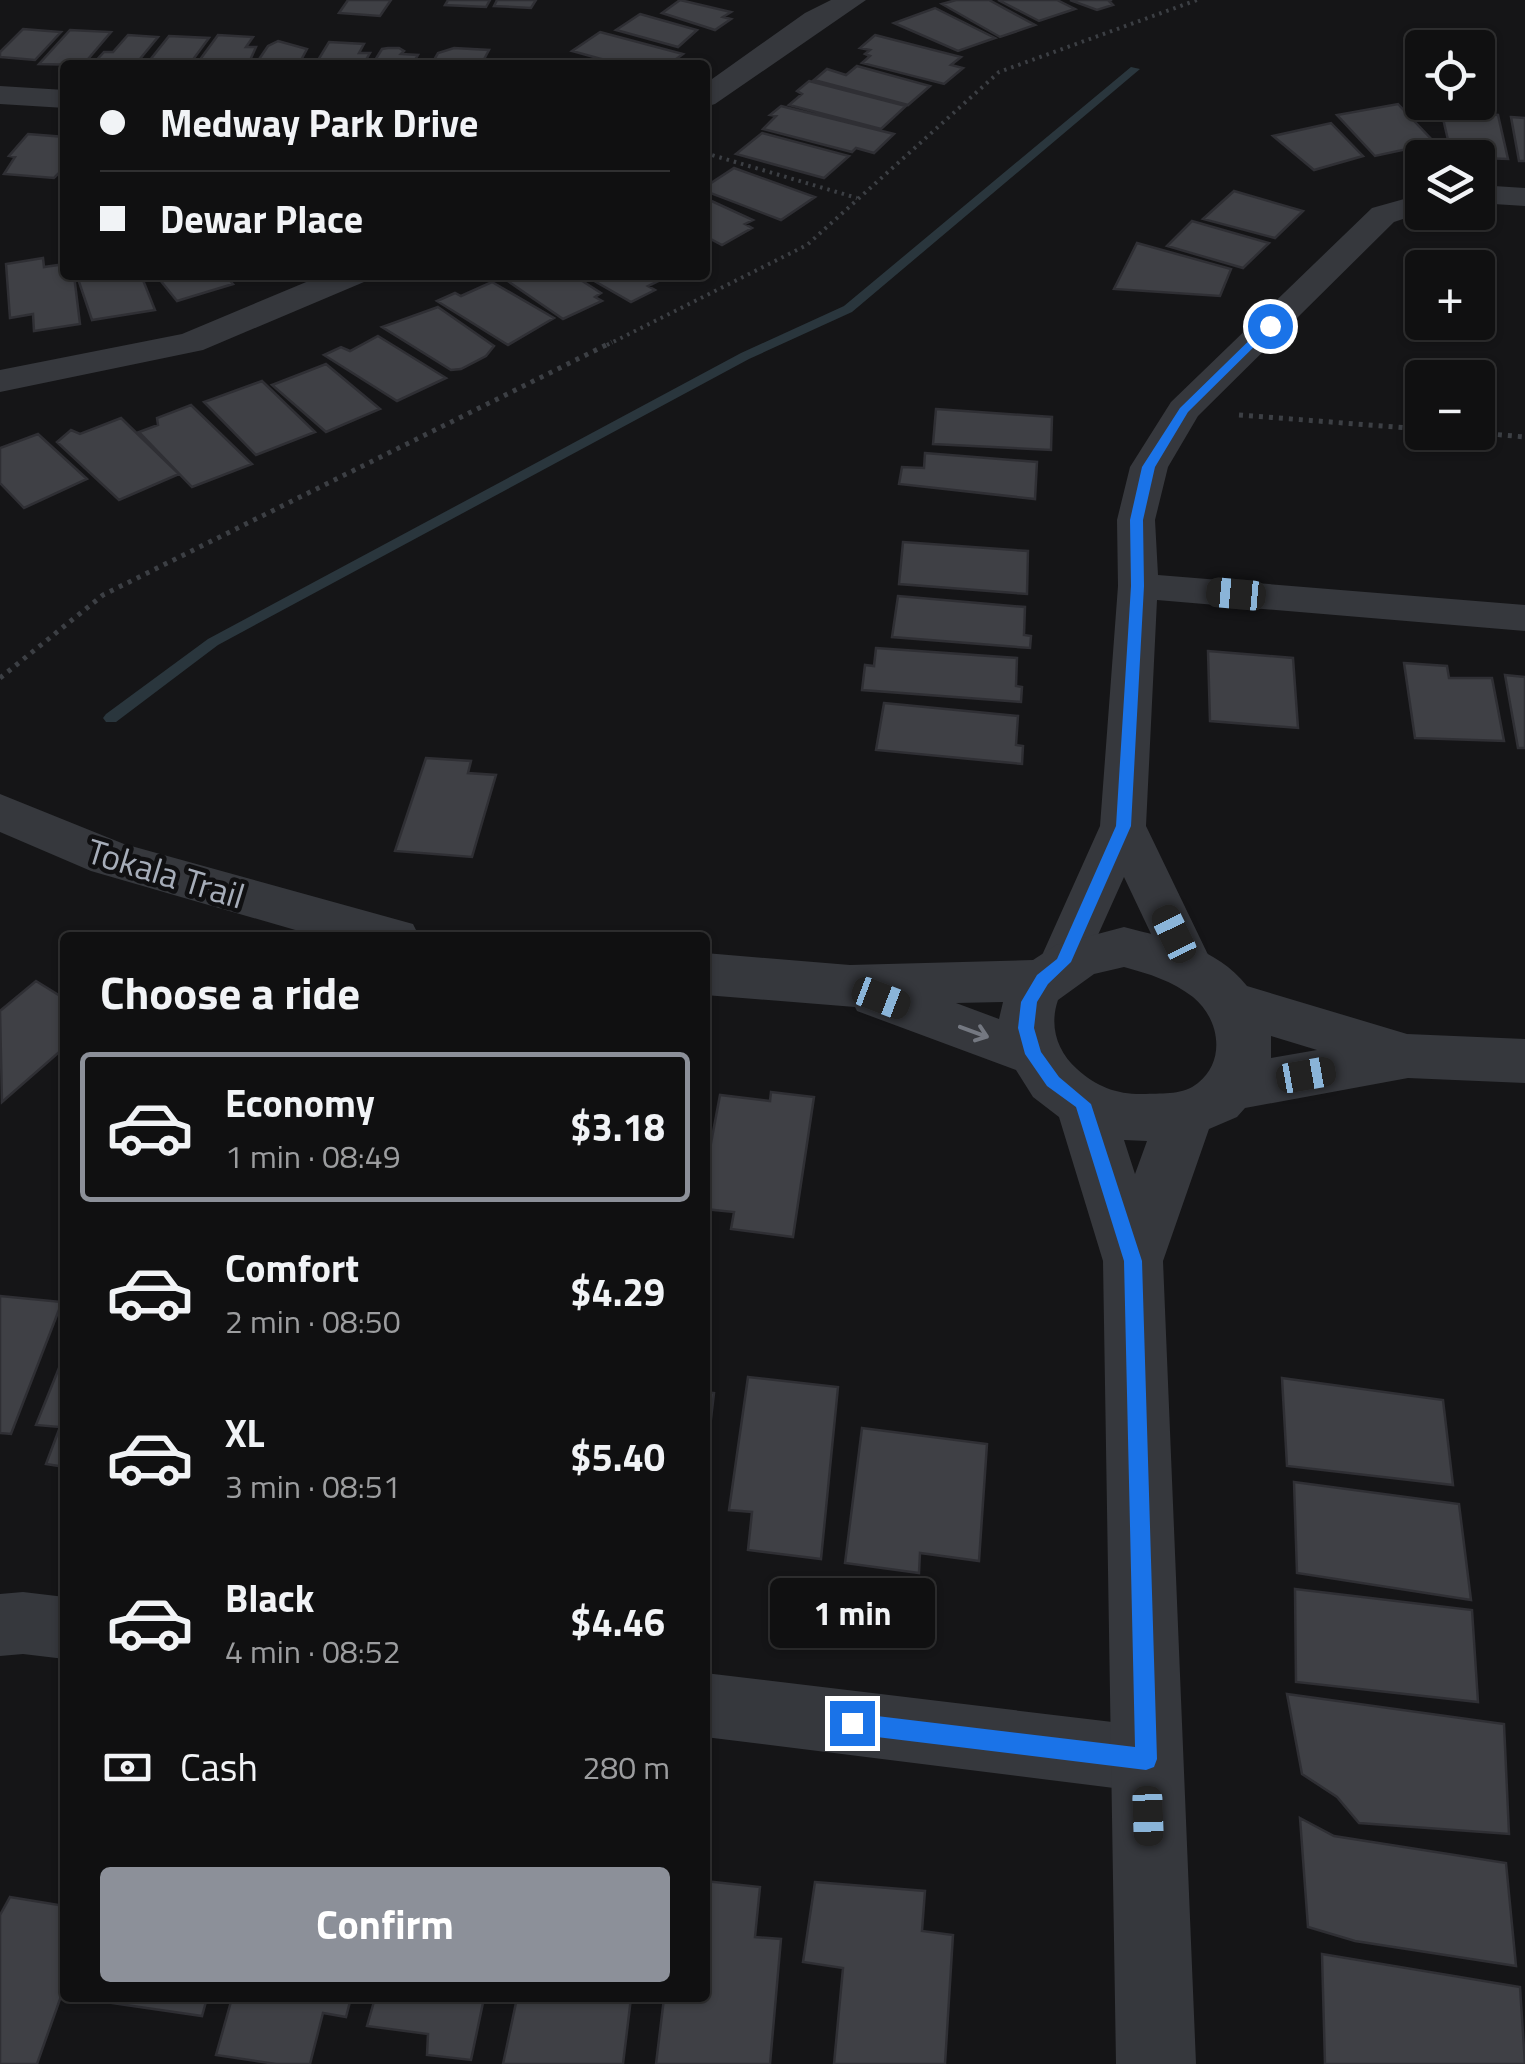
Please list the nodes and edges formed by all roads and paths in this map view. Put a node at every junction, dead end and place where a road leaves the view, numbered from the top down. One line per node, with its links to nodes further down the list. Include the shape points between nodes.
1 (1197, 0): 9 (path, via 999,72)
2 (830, 3): 3 (street)
3 (710, 94)
4 (0, 95): 5 (street)
5 (60, 99)
6 (710, 155): 9 (path)
7 (1495, 195): 8 (street)
8 (1525, 197)
9 (858, 199): 19 (path, via 808,245 103,595)
10 (1405, 208): 13 (street, via 1384,215)
11 (340, 280): 12 (street, via 192,344)
12 (0, 381)
13 (1184, 410): 14 (path); 17 (street, via 1148,467 1136,520)
14 (1405, 428)
15 (1495, 434): 16 (path)
16 (1525, 437)
17 (1138, 586): 18 (street); 21 (street)
18 (1525, 618)
19 (0, 678)
20 (0, 812): 22 (street, Tokala Trail, via 109,858)
21 (1123, 826): 23 (street); 24 (street)
22 (373, 932)
23 (1188, 964): 24 (street, via 1124,948 1092,951); 27 (street)
24 (1053, 971): 26 (street); 28 (street, via 1029,1002)
25 (710, 974): 26 (street)
26 (850, 986): 28 (street, one-way to 28)
27 (1233, 1003): 29 (street); 31 (street, via 1246,1032 1244,1062)
28 (1033, 1054): 32 (street, via 1053,1082)
29 (1408, 1056): 30 (street); 31 (street)
30 (1525, 1061)
31 (1208, 1102): 32 (street, via 1152,1120); 33 (street)
32 (1083, 1104): 33 (street)
33 (1133, 1261): 37 (street)
34 (0, 1625): 35 (street)
35 (60, 1627)
36 (710, 1707): 37 (street)
37 (1146, 1759): 38 (street)
38 (1156, 2064)

